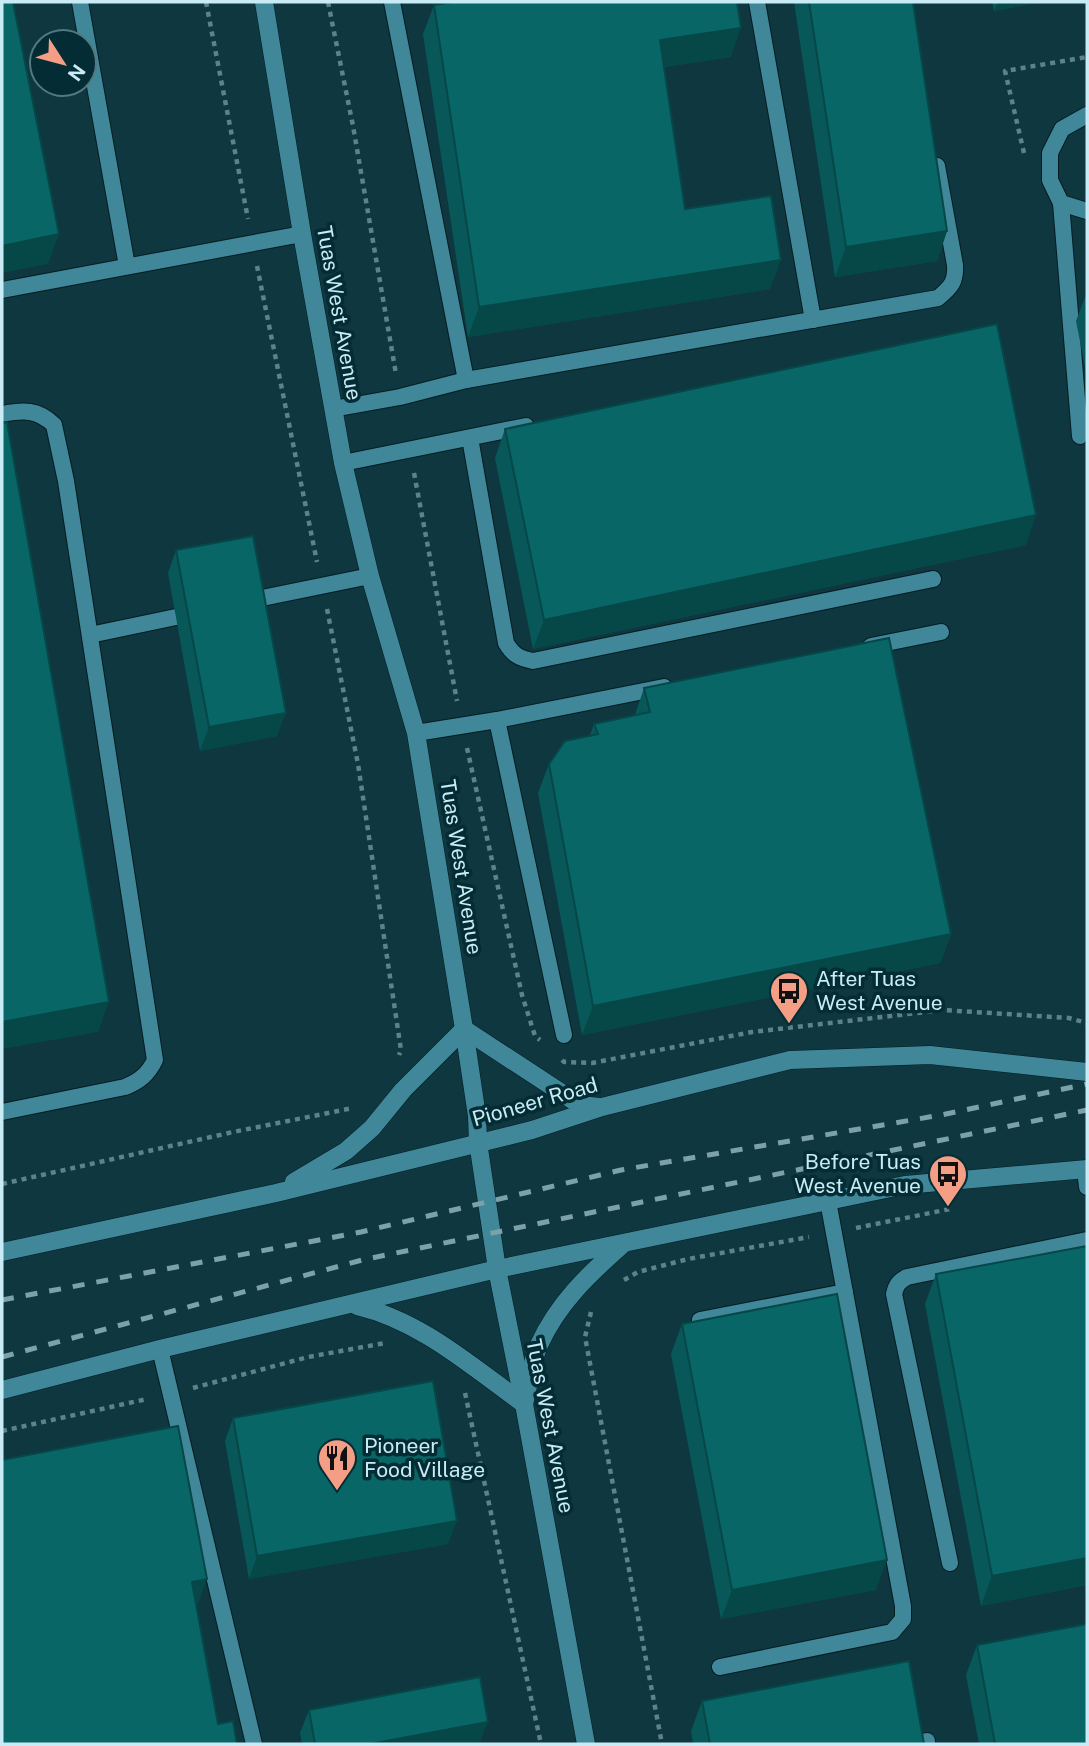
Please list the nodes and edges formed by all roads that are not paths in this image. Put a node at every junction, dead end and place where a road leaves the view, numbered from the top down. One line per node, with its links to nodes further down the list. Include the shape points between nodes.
1 (80, 2): 10 (lane)
2 (264, 2): 9 (street, Tuas West Avenue)
3 (392, 2): 13 (lane)
4 (757, 2): 12 (lane)
5 (1087, 115): 7 (lane, via 1062,129 1050,153 1050,180)
6 (933, 146): 12 (lane, via 955,265 952,286 938,298)
7 (1061, 203): 8 (lane); 17 (lane)
8 (1087, 211)
9 (302, 234): 10 (lane); 14 (street, Tuas West Avenue)
10 (127, 266): 11 (lane)
11 (2, 290)
12 (813, 320): 13 (lane)
13 (466, 380): 14 (lane)
14 (333, 409): 19 (street, Tuas West Avenue)
15 (2, 414): 25 (lane, via 36,412 54,425)
16 (537, 424): 18 (lane)
17 (1080, 436)
18 (470, 438): 19 (lane); 21 (lane, via 506,643 512,654 522,659 533,661)
19 (343, 463): 20 (street, Tuas West Avenue)
20 (370, 576): 22 (lane); 29 (street, Tuas West Avenue)
21 (933, 579)
22 (252, 600)
23 (176, 617): 25 (lane)
24 (941, 632): 26 (lane)
25 (90, 635): 34 (lane, via 155,1060 149,1072 125,1087)
26 (860, 648)
27 (685, 683): 28 (lane)
28 (497, 720): 29 (lane); 31 (lane)
29 (416, 733): 30 (street, Tuas West Avenue)
30 (464, 1029): 33 (street, via 580,1105); 35 (street, Tuas West Avenue); 37 (street, via 355,1143)
31 (564, 1035)
32 (1087, 1072): 33 (street, Pioneer Road, via 930,1055 790,1060)
33 (602, 1107): 35 (street, Pioneer Road)
34 (2, 1112)
35 (478, 1142): 37 (street, Pioneer Road); 42 (street, Tuas West Avenue)
36 (1086, 1175): 38 (street, via 905,1185)
37 (276, 1193): 41 (street, Pioneer Road)
38 (828, 1201): 40 (street); 43 (lane)
39 (1087, 1240): 49 (lane, via 908,1277 896,1286)
40 (622, 1244): 42 (street); 48 (street, via 560,1307 538,1347)
41 (2, 1252)
42 (497, 1269): 44 (street); 48 (street, Tuas West Avenue)
43 (845, 1292): 45 (lane); 50 (lane, via 903,1619 892,1632)
44 (352, 1305): 46 (street); 48 (street, via 385,1312 427,1334)
45 (700, 1320)
46 (160, 1349): 47 (street); 51 (lane, via 172,1427)
47 (2, 1390)
48 (524, 1404): 52 (street, Tuas West Avenue)
49 (950, 1563)
50 (720, 1667)
51 (254, 1744)
52 (586, 1744)

